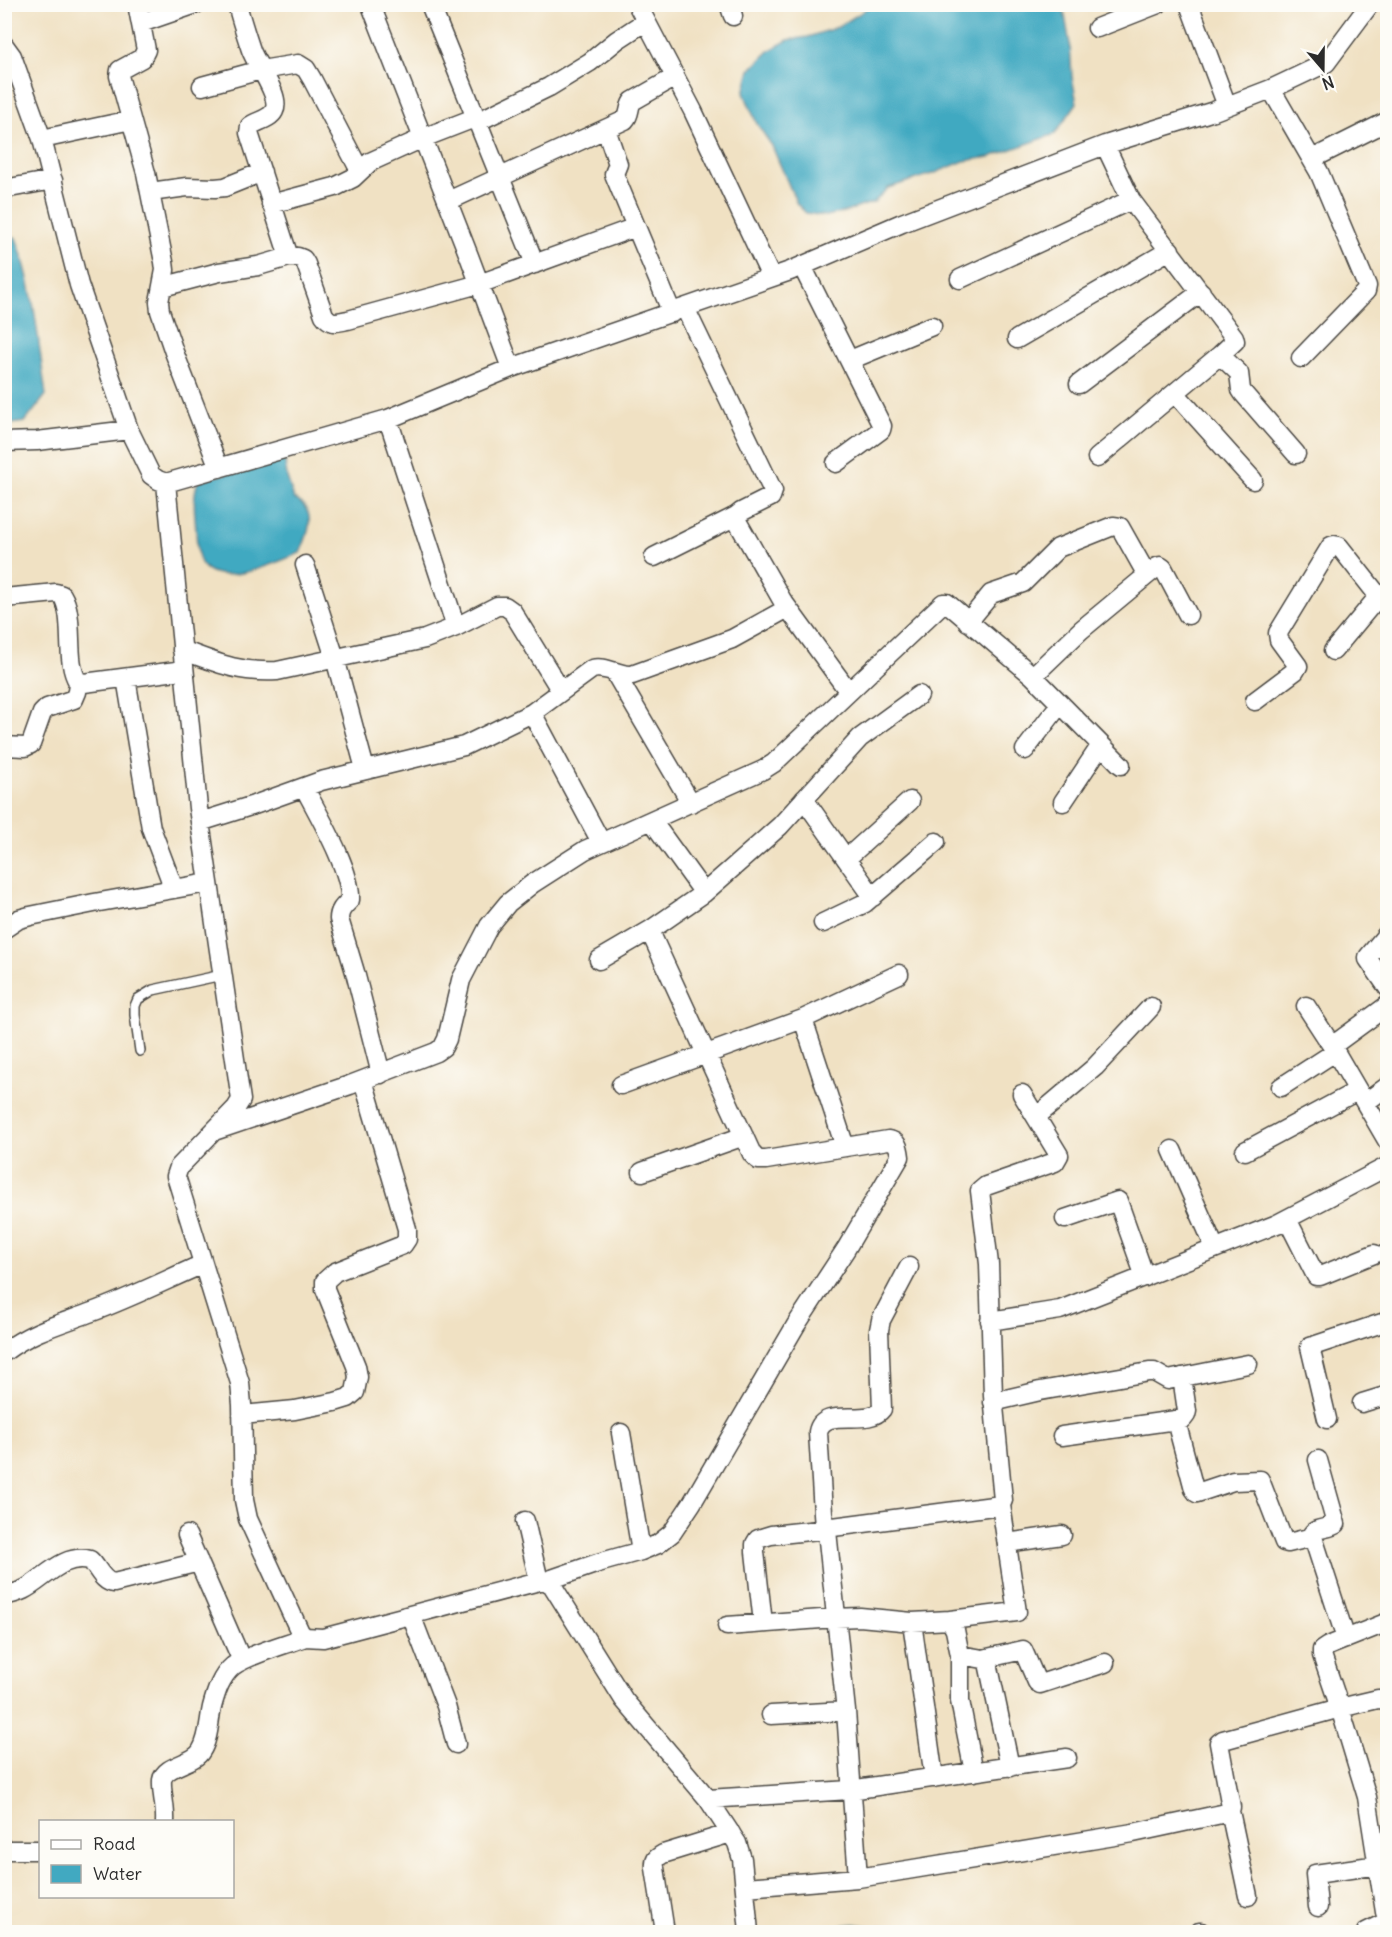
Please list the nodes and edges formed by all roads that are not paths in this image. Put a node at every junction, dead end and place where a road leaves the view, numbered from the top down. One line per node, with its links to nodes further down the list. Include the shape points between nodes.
1 (137, 4): 11 (street)
2 (196, 4): 11 (street)
3 (237, 4): 14 (street)
4 (430, 4): 19 (street)
5 (637, 4): 10 (street)
6 (1158, 4): 12 (street)
7 (1189, 4): 18 (street)
8 (1370, 4): 17 (street, via 1326,63)
9 (372, 8): 23 (street)
10 (646, 21): 15 (street); 19 (street, via 549,87)
11 (141, 23): 20 (street, via 145,54 120,70 119,76)
12 (1097, 28)
13 (4, 45): 24 (street, via 12,56)
14 (261, 70): 16 (street); 27 (street, via 298,64 306,69); 28 (street, via 275,105 270,116 249,128)
15 (675, 77): 22 (street, via 633,101 628,117); 41 (street)
16 (202, 86)
17 (1271, 89): 18 (street); 26 (street)
18 (1227, 106): 25 (street)
19 (478, 119): 23 (street); 29 (street)
20 (131, 120): 24 (street); 32 (street)
21 (1388, 121): 26 (street)
22 (606, 129): 29 (street); 36 (street, via 618,164 614,174)
23 (423, 138): 27 (street, via 370,162); 34 (street)
24 (42, 139): 30 (street)
25 (1105, 145): 33 (street); 40 (street)
26 (1312, 159): 50 (street, via 1367,286)
27 (360, 171): 35 (street, via 335,187)
28 (262, 172): 32 (street, via 225,187); 35 (street)
29 (501, 177): 34 (street); 39 (street)
30 (53, 180): 31 (street); 56 (street, via 79,285)
31 (4, 189)
32 (150, 192): 44 (street, via 165,270)
33 (1131, 200): 37 (street); 42 (street)
34 (448, 201): 43 (street)
35 (272, 204): 38 (street)
36 (636, 227): 39 (street); 46 (street)
37 (1170, 250): 45 (street); 48 (street)
38 (289, 257): 43 (street, via 303,259 324,315 333,323); 44 (street)
39 (535, 264): 43 (street)
40 (802, 266): 41 (street); 51 (street)
41 (771, 278): 46 (street)
42 (960, 279)
43 (479, 284): 52 (street)
44 (162, 287): 61 (street, via 160,311)
45 (1201, 292): 49 (street, via 1234,337 1233,344); 53 (street)
46 (678, 311): 52 (street); 64 (street, via 773,491 771,497)
47 (932, 326): 51 (street)
48 (1017, 339)
49 (1220, 355): 54 (street); 58 (street, via 1239,373 1243,393)
50 (1301, 358)
51 (850, 360): 60 (street, via 882,426)
52 (511, 368): 55 (street)
53 (1079, 384)
54 (1175, 393): 59 (street); 62 (street)
55 (388, 418): 61 (street); 73 (street)
56 (129, 430): 57 (street); 63 (street, via 151,475)
57 (4, 442)
58 (1296, 454)
59 (1097, 458)
60 (836, 463)
61 (219, 468): 63 (street)
62 (1253, 480)
63 (166, 483): 74 (street)
64 (736, 516): 65 (street); 70 (street)
65 (654, 556)
66 (305, 565): 76 (street)
67 (1147, 575): 71 (street, via 1160,566); 72 (street, via 1120,527 1113,526 1058,548 1023,583 991,594); 79 (street)
68 (4, 598): 81 (street, via 62,595)
69 (1383, 602): 75 (street); 85 (street, via 1339,546 1331,546 1278,633 1298,666)
70 (788, 608): 78 (street, via 721,644 632,675); 83 (street)
71 (1188, 615)
72 (968, 622): 79 (street); 83 (street, via 943,603)
73 (456, 627): 76 (street, via 425,639); 82 (street, via 497,606 505,606 512,611)
74 (182, 650): 76 (street, via 226,667 261,672); 77 (street)
75 (1333, 651)
76 (335, 658): 92 (street)
77 (184, 670): 80 (street); 99 (street)
78 (615, 673): 82 (street, via 599,667 592,669); 97 (street)
79 (1033, 676): 86 (street)
80 (126, 678): 81 (street); 104 (street, via 151,828)
81 (78, 682): 89 (street, via 74,699 42,713 32,744)
82 (561, 691): 87 (street)
83 (849, 692): 97 (street, via 774,763)
84 (919, 695): 94 (street, via 860,738)
85 (1255, 701)
86 (1060, 704): 88 (street); 90 (street)
87 (532, 713): 92 (street, via 464,746); 100 (street)
88 (1101, 745): 91 (street); 96 (street)
89 (4, 746)
90 (1025, 750)
91 (1121, 765)
92 (365, 769): 93 (street)
93 (304, 787): 99 (street); 122 (street, via 349,886 350,900 339,913 339,919)
94 (804, 799): 102 (street); 105 (street, via 780,826)
95 (910, 801): 102 (street)
96 (1063, 802)
97 (691, 803): 98 (street)
98 (652, 821): 100 (street); 105 (street)
99 (200, 822): 103 (street)
100 (602, 842): 122 (street, via 532,884 508,903 489,926 461,980 443,1047)
101 (936, 842): 106 (street)
102 (846, 859): 106 (street)
103 (208, 883): 104 (street); 113 (street)
104 (174, 889): 108 (street, via 30,916)
105 (704, 894): 109 (street)
106 (873, 897): 107 (street)
107 (823, 923)
108 (4, 929)
109 (652, 929): 111 (street); 121 (street)
110 (1388, 933): 114 (street, via 1368,957)
111 (599, 960)
112 (899, 974): 118 (street)
113 (222, 975): 120 (lane, via 153,990 138,999 135,1015); 130 (street, via 241,1100)
114 (1388, 988)
115 (1388, 1005): 119 (street)
116 (1306, 1006): 119 (street)
117 (1151, 1007): 129 (street, via 1095,1067)
118 (803, 1019): 121 (street); 133 (street)
119 (1334, 1049): 126 (street); 128 (street)
120 (141, 1051)
121 (707, 1055): 124 (street); 131 (street)
122 (381, 1074): 123 (street)
123 (363, 1080): 130 (street); 153 (street, via 407,1239 403,1245 335,1272 325,1281 356,1366 355,1392 335,1402)
124 (621, 1085)
125 (1388, 1086): 128 (street)
126 (1281, 1087)
127 (1022, 1094): 129 (street)
128 (1361, 1097): 132 (street); 135 (street)
129 (1036, 1118): 145 (street, via 1058,1152 1058,1159 980,1191 989,1264)
130 (213, 1132): 142 (street, via 178,1167 176,1176)
131 (744, 1136): 133 (street, via 758,1160); 137 (street)
132 (1388, 1142)
133 (845, 1147): 166 (street, via 893,1140 900,1157 692,1503 672,1533)
134 (1172, 1150): 140 (street)
135 (1245, 1151)
136 (1388, 1166): 139 (street)
137 (642, 1172)
138 (1065, 1219): 144 (street, via 1118,1201)
139 (1287, 1219): 140 (street); 141 (street, via 1316,1276)
140 (1215, 1248): 144 (street)
141 (1374, 1254)
142 (202, 1264): 147 (street, via 93,1312 45,1328); 153 (street, via 240,1383)
143 (909, 1267): 161 (street, via 879,1330 882,1409 875,1415 827,1420 819,1426 820,1487)
144 (1145, 1276): 145 (street, via 1060,1310)
145 (990, 1321): 151 (street)
146 (1388, 1321): 154 (street, via 1310,1347)
147 (4, 1352)
148 (1248, 1364): 149 (street)
149 (1182, 1377): 151 (street, via 1168,1380 1149,1372); 155 (street, via 1186,1416)
150 (1388, 1395): 152 (street)
151 (993, 1402): 159 (street)
152 (1362, 1403)
153 (242, 1415): 177 (street, via 245,1511)
154 (1327, 1419)
155 (1176, 1421): 157 (street); 164 (street, via 1197,1493 1233,1481 1260,1480 1284,1542)
156 (621, 1433): 166 (street)
157 (1062, 1436)
158 (1317, 1460): 164 (street, via 1336,1524 1312,1532)
159 (1001, 1505): 161 (street); 165 (street)
160 (525, 1521): 168 (street)
161 (826, 1529): 171 (street); 174 (street, via 758,1539 755,1552)
162 (187, 1535): 167 (street)
163 (1062, 1535): 165 (street)
164 (1313, 1537): 178 (street)
165 (1006, 1543): 172 (street, via 1017,1612)
166 (641, 1551): 168 (street)
167 (199, 1562): 169 (street, via 109,1583 90,1560 79,1559 55,1567 24,1590); 181 (street)
168 (543, 1581): 170 (street); 193 (street, via 552,1585 624,1700)
169 (4, 1596)
170 (411, 1615): 177 (street, via 323,1638); 187 (street, via 446,1706)
171 (835, 1618): 174 (street); 175 (street); 185 (street)
172 (950, 1620): 175 (street); 179 (street)
173 (1388, 1622): 178 (street)
174 (763, 1623): 176 (street)
175 (912, 1623): 191 (street)
176 (727, 1626)
177 (305, 1637): 181 (street)
178 (1346, 1639): 184 (street, via 1322,1650)
179 (960, 1655): 180 (street); 190 (street, via 960,1701)
180 (987, 1658): 182 (street, via 1023,1650 1037,1682 1043,1684); 189 (street)
181 (242, 1661): 195 (street, via 223,1677 218,1688 201,1752 164,1775)
182 (1105, 1663)
183 (1388, 1700): 184 (street)
184 (1340, 1708): 194 (street, via 1222,1740 1219,1748); 199 (street, via 1367,1797)
185 (846, 1711): 186 (street); 192 (street)
186 (771, 1715)
187 (456, 1744)
188 (1067, 1758): 189 (street)
189 (1010, 1767): 190 (street)
190 (974, 1772): 191 (street)
191 (934, 1778): 192 (street)
192 (850, 1790): 193 (street); 200 (street)
193 (708, 1799): 196 (street)
194 (1230, 1811): 200 (street, via 1133,1833); 202 (street)
195 (165, 1820)
196 (731, 1833): 201 (street, via 741,1851); 206 (street, via 656,1858 654,1868)
197 (4, 1850): 198 (street)
198 (39, 1850)
199 (1378, 1864): 203 (street, via 1315,1874); 204 (street)
200 (858, 1878): 201 (street)
201 (745, 1887): 207 (street)
202 (1248, 1896)
203 (1318, 1907)
204 (1388, 1917)
205 (1388, 1921): 208 (street)
206 (665, 1932)
207 (749, 1932)
208 (1366, 1932)

